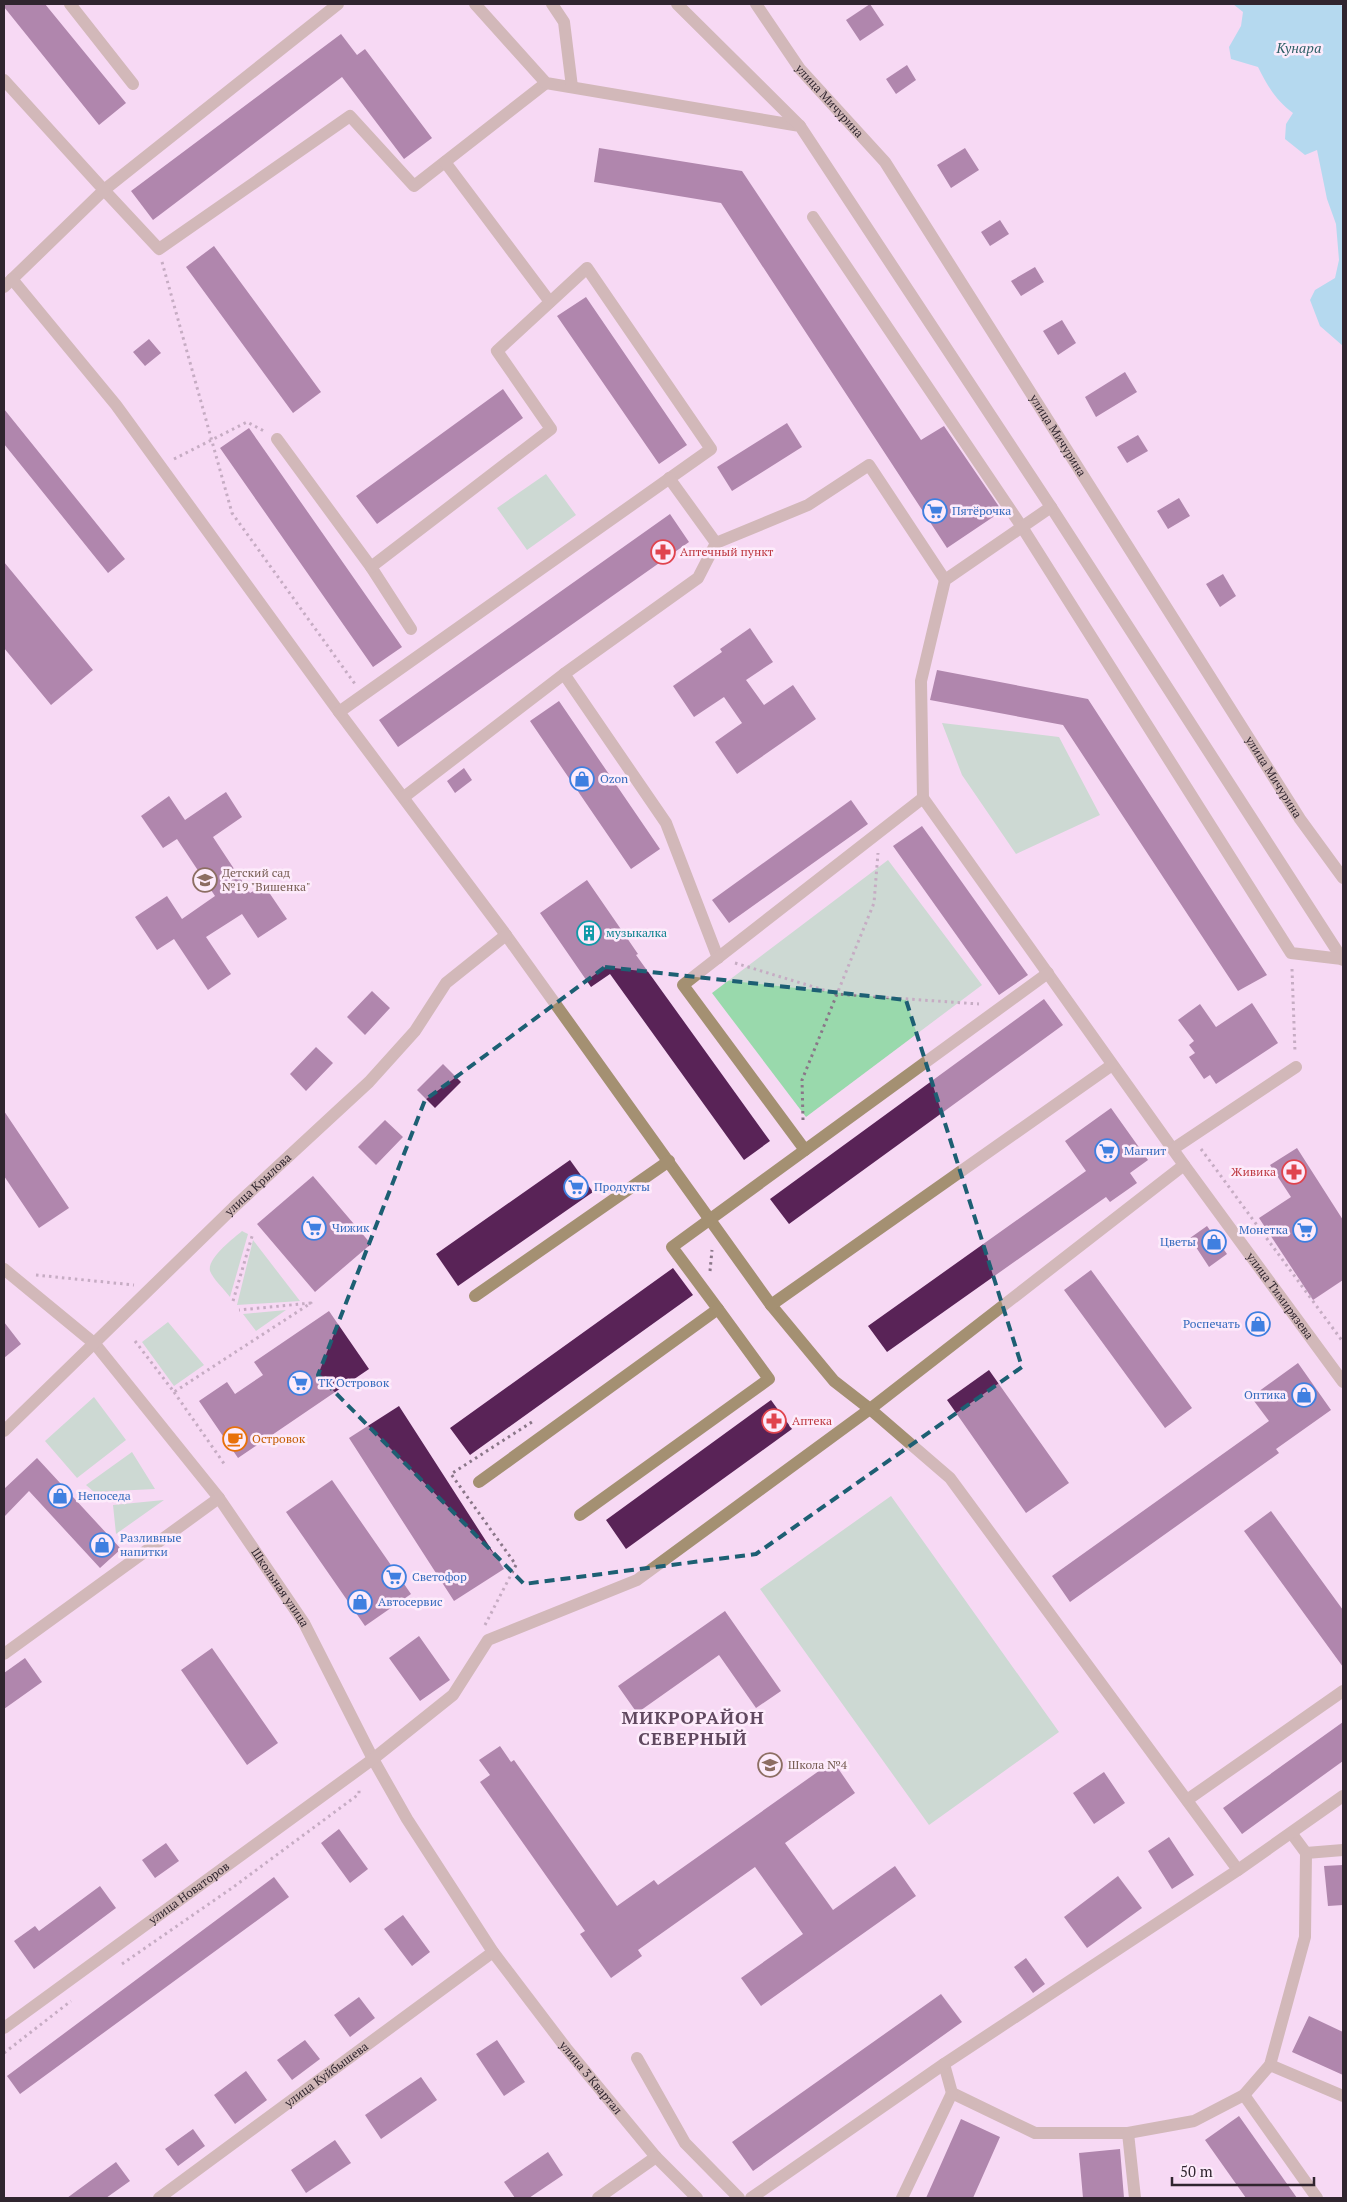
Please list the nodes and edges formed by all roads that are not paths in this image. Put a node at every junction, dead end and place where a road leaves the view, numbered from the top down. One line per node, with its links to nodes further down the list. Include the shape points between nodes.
1 (70, 4): 9 (street)
2 (338, 4): 13 (street)
3 (476, 4): 8 (street)
4 (552, 4): 10 (street, via 564,22)
5 (677, 4): 11 (street)
6 (756, 4): 29 (street, улица Мичурина, via 800,68 885,162 1295,811)
7 (4, 80): 13 (street)
8 (546, 83): 10 (street); 12 (street)
9 (133, 84)
10 (572, 87): 11 (street)
11 (800, 126): 19 (street)
12 (445, 162): 13 (street, via 414,186 350,116 159,249); 16 (street)
13 (104, 190): 15 (street)
14 (813, 217): 20 (street)
15 (8, 283): 26 (street, via 116,405)
16 (550, 302): 18 (street, via 587,268 711,449); 22 (street, via 497,351 551,429)
17 (277, 439): 22 (street)
18 (669, 478): 21 (street); 26 (street)
19 (1051, 507): 20 (street); 32 (street)
20 (1022, 527): 23 (street); 32 (street, via 1291,953)
21 (716, 543): 23 (street, via 808,505 870,465); 25 (street, via 698,578)
22 (371, 567): 24 (street)
23 (945, 580): 28 (street, via 921,681)
24 (411, 629)
25 (564, 674): 27 (street); 31 (street, via 666,823)
26 (339, 712): 27 (street)
27 (404, 797): 30 (street)
28 (923, 798): 31 (street); 33 (street, улица Тимирязева)
29 (1343, 878)
30 (506, 935): 38 (street); 45 (street, улица Крылова, via 446,982 415,1031 369,1082 235,1206)
31 (718, 958): 37 (street, via 683,985)
32 (1343, 959)
33 (1048, 973): 34 (street, улица Тимирязева); 37 (street)
34 (1112, 1064): 36 (street, улица Тимирязева); 43 (street)
35 (1296, 1067): 36 (street)
36 (1173, 1149): 39 (street, улица Тимирязева)
37 (805, 1150): 40 (street)
38 (669, 1161): 40 (street); 42 (street)
39 (1184, 1165): 46 (street, улица Тимирязева); 47 (street, улица Новаторов)
40 (710, 1218): 43 (street); 44 (street, via 672,1246)
41 (6, 1270): 45 (street, Школьная улица)
42 (475, 1296)
43 (771, 1305): 47 (street, via 834,1381)
44 (718, 1309): 49 (street); 51 (street, via 769,1379)
45 (95, 1344): 48 (street, улица Крылова); 50 (street, Школьная улица)
46 (1343, 1382)
47 (870, 1409): 54 (street, улица Новаторов, via 637,1580 488,1640 453,1695); 56 (street, via 950,1478)
48 (4, 1431)
49 (479, 1482)
50 (219, 1498): 52 (street); 54 (street, Школьная улица, via 304,1623)
51 (580, 1515)
52 (4, 1654)
53 (1343, 1691): 56 (street)
54 (373, 1759): 61 (street, Школьная улица, via 407,1819); 62 (street, улица Новаторов)
55 (1343, 1796): 57 (street)
56 (1187, 1800): 60 (street)
57 (1292, 1834): 59 (street); 60 (street)
58 (1343, 1850): 59 (street)
59 (1306, 1853): 65 (street, via 1304,1937)
60 (1238, 1870): 64 (street)
61 (493, 1952): 70 (street, улица 3 Квартал, via 566,2048); 71 (street, улица Куйбышева)
62 (4, 2028)
63 (637, 2058): 74 (street, via 685,2143)
64 (944, 2064): 66 (street); 75 (street)
65 (1270, 2065): 67 (street); 68 (street)
66 (952, 2092): 69 (street, via 1035,2133); 76 (street)
67 (1244, 2095): 69 (street, via 1194,2121); 78 (street)
68 (1343, 2096)
69 (1128, 2133): 77 (street)
70 (656, 2157): 72 (street); 73 (street, улица 3 Квартал)
71 (159, 2198)
72 (598, 2198)
73 (697, 2198)
74 (739, 2198)
75 (751, 2198)
76 (902, 2198)
77 (1135, 2198)
78 (1317, 2198)

